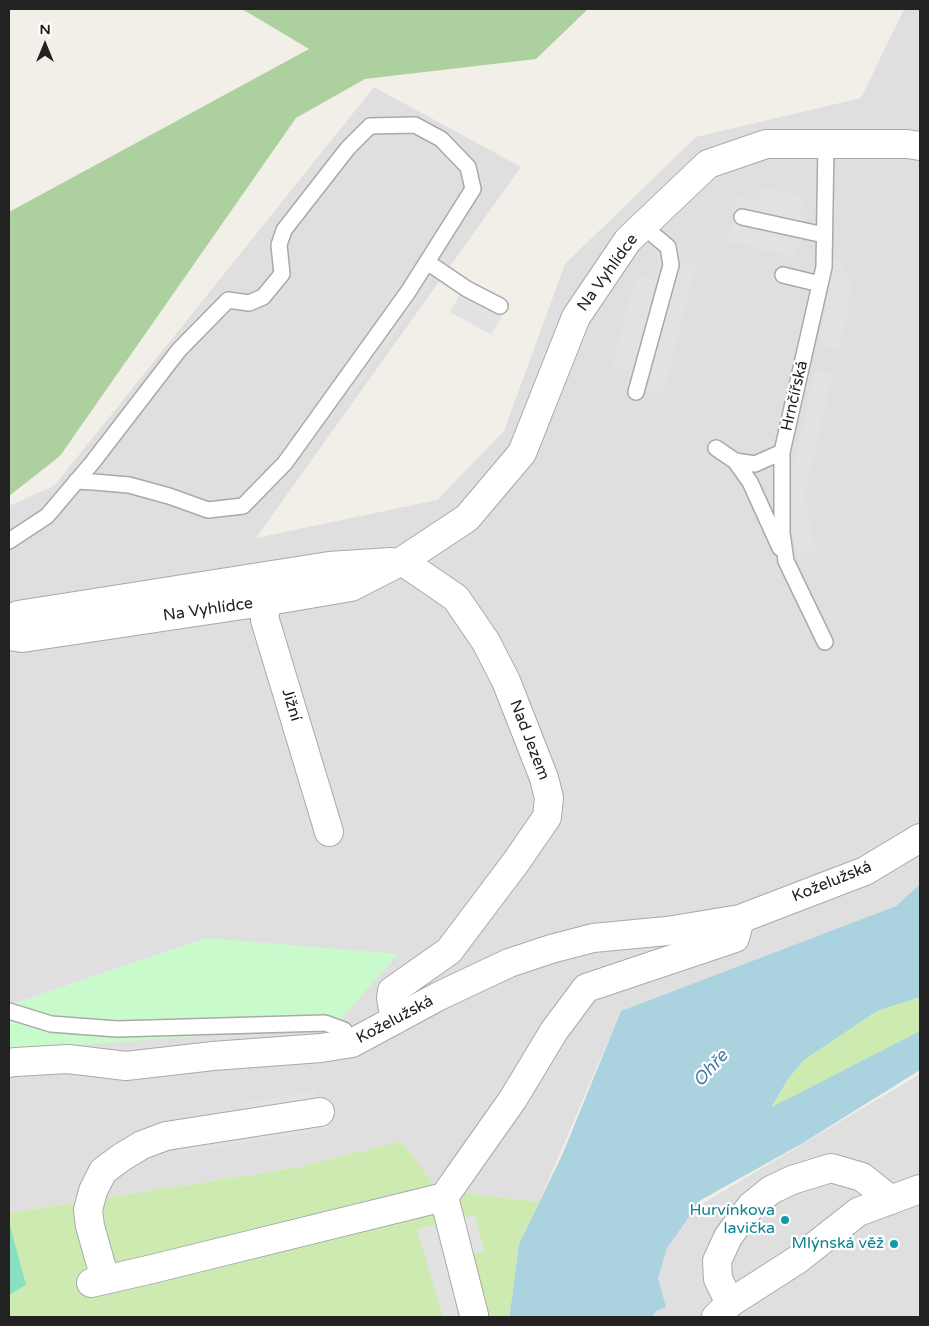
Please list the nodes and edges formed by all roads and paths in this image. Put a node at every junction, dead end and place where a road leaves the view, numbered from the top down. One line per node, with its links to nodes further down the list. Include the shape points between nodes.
1 (826, 144): 2 (street, Na Vyhlídce); 4 (street, Na Vyhlídce, via 766,144 708,164); 5 (lane, Hrnčířská)
2 (920, 146)
3 (742, 217): 5 (lane)
4 (643, 226): 10 (lane, via 668,247 671,264); 16 (street, Na Vyhlídce, via 628,240 576,317 522,453 467,518)
5 (824, 235): 8 (lane, Hrnčířská, via 824,267)
6 (427, 262): 9 (lane); 14 (lane, via 285,462 243,506 208,510 129,486); 14 (lane, via 473,189 468,167 441,139 415,125 370,126 348,148 284,230 279,245 282,274 263,297 249,303 228,300 179,350)
7 (783, 275): 8 (lane)
8 (820, 284): 12 (lane, Hrnčířská)
9 (500, 306)
10 (636, 392)
11 (716, 448): 13 (lane)
12 (782, 452): 13 (lane, via 755,464); 17 (lane, Hrnčířská, via 782,533)
13 (735, 460): 17 (lane, via 750,482)
14 (76, 481): 15 (lane, via 48,516)
15 (9, 540)
16 (402, 562): 18 (street, Na Vyhlídce, via 351,587); 26 (street, Nad Jezem, via 456,598 486,642 506,681 549,798 547,817 449,951 392,991)
17 (786, 562): 21 (lane, Hrnčířská)
18 (264, 589): 19 (street, Na Vyhlídce, via 18,615); 20 (street, Na Vyhlídce, via 22,638); 22 (street, Jižní, via 265,620)
19 (9, 622)
20 (9, 636)
21 (825, 642)
22 (329, 832)
23 (920, 838): 24 (street, Koželužská, via 865,871)
24 (740, 919): 26 (street, Koželužská, via 667,931 593,938 550,949 509,964); 31 (street, via 735,938 586,988 554,1031 513,1100)
25 (9, 1011): 27 (lane, via 51,1024 117,1029 325,1023 344,1030)
26 (396, 1020): 27 (street, Koželužská)
27 (352, 1043): 28 (street, Koželužská, via 126,1066 68,1059)
28 (9, 1063)
29 (320, 1112): 31 (street, via 166,1136 142,1144 115,1161 103,1171 88,1210 98,1281)
30 (920, 1189): 32 (street)
31 (444, 1197): 34 (street)
32 (892, 1200): 33 (street, via 858,1212 797,1260); 33 (street, via 862,1177 831,1168 771,1190 751,1206 728,1238 717,1261)
33 (723, 1310)
34 (474, 1315)

